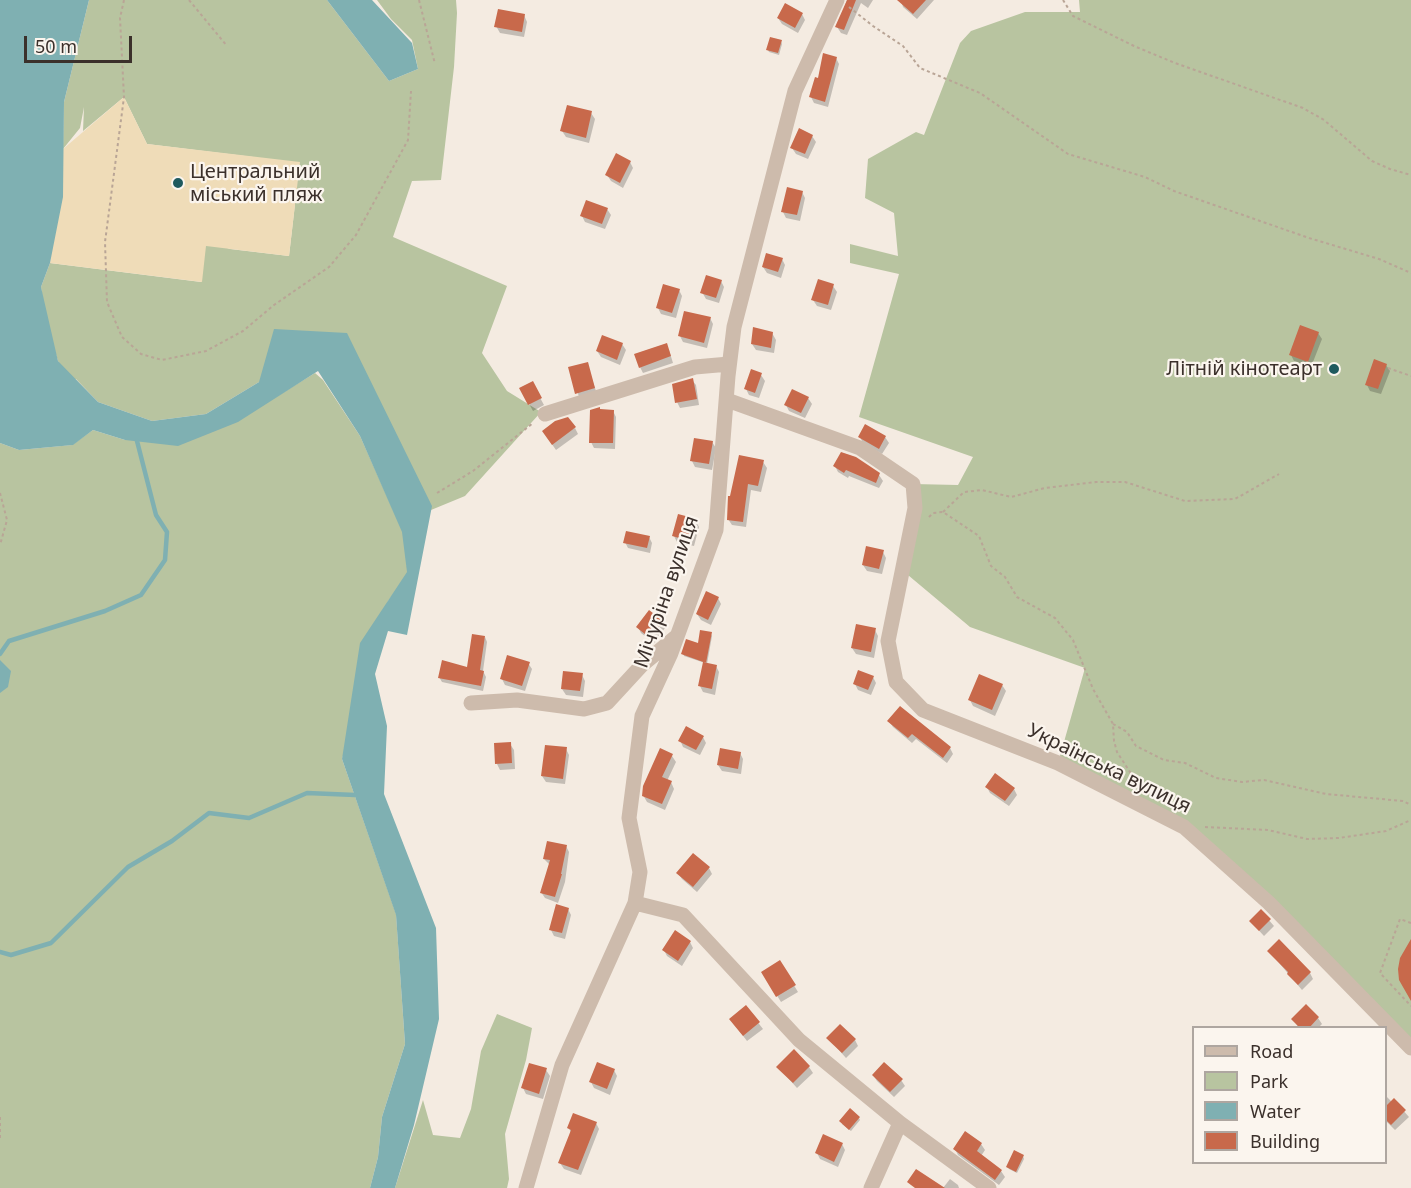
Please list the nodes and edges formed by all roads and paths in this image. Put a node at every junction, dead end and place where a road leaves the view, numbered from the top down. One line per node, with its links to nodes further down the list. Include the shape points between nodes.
1 (124, 0): 8 (path, via 120,18 124,96 105,242 107,302 122,338 141,354 162,360 206,351 243,331 329,267 356,236 408,140)
2 (189, 0): 6 (path)
3 (419, 0): 7 (path)
4 (1063, 0): 9 (path, via 1073,16 1134,46 1304,108 1372,161)
5 (842, 3): 10 (path, via 903,46 920,68 980,93 1068,154 1144,177 1174,191); 11 (street, Мічуріна вулиця, via 795,91 734,327)
6 (227, 46)
7 (435, 64)
8 (411, 91)
9 (1411, 175)
10 (1411, 273)
11 (729, 364): 14 (street, Мічуріна вулиця); 15 (street, via 695,367)
12 (1388, 368): 13 (path)
13 (1411, 376)
14 (727, 400): 20 (street, Українська вулиця, via 860,448 913,484 915,508); 22 (street, Мічуріна вулиця, via 716,530)
15 (545, 414): 18 (path, via 473,471)
16 (1279, 474): 19 (path, via 1235,499 1185,501 1125,482 1096,482 1011,497 982,490 963,492)
17 (0, 493): 21 (path, via 7,520)
18 (437, 493)
19 (943, 512): 20 (path, via 933,513); 24 (path, via 979,536 991,566 1005,577 1017,597 1055,618 1073,640 1093,689)
20 (909, 538): 26 (street, Українська вулиця, via 888,641 897,682 923,710 1058,763)
21 (0, 545)
22 (677, 636): 23 (street, via 642,665 607,703 584,709 517,700); 29 (street, Мічуріна вулиця, via 642,716 630,818 640,872)
23 (471, 703)
24 (1113, 724): 25 (path, via 1127,732 1136,746 1216,778 1264,780 1326,794); 26 (path, via 1117,752)
25 (1411, 804)
26 (1154, 812): 28 (street, Українська вулиця)
27 (1411, 820): 28 (path, via 1386,831 1307,839 1268,830)
28 (1184, 827): 32 (street, Українська вулиця, via 1269,903)
29 (635, 903): 34 (street, via 683,915 799,1041); 36 (street, Мічуріна вулиця, via 562,1065)
30 (1411, 923): 31 (path, via 1400,919 1380,973)
31 (1411, 1006)
32 (1411, 1048)
33 (0, 1117): 35 (path)
34 (900, 1123): 37 (street); 38 (street)
35 (0, 1138)
36 (526, 1188)
37 (871, 1188)
38 (989, 1188)

